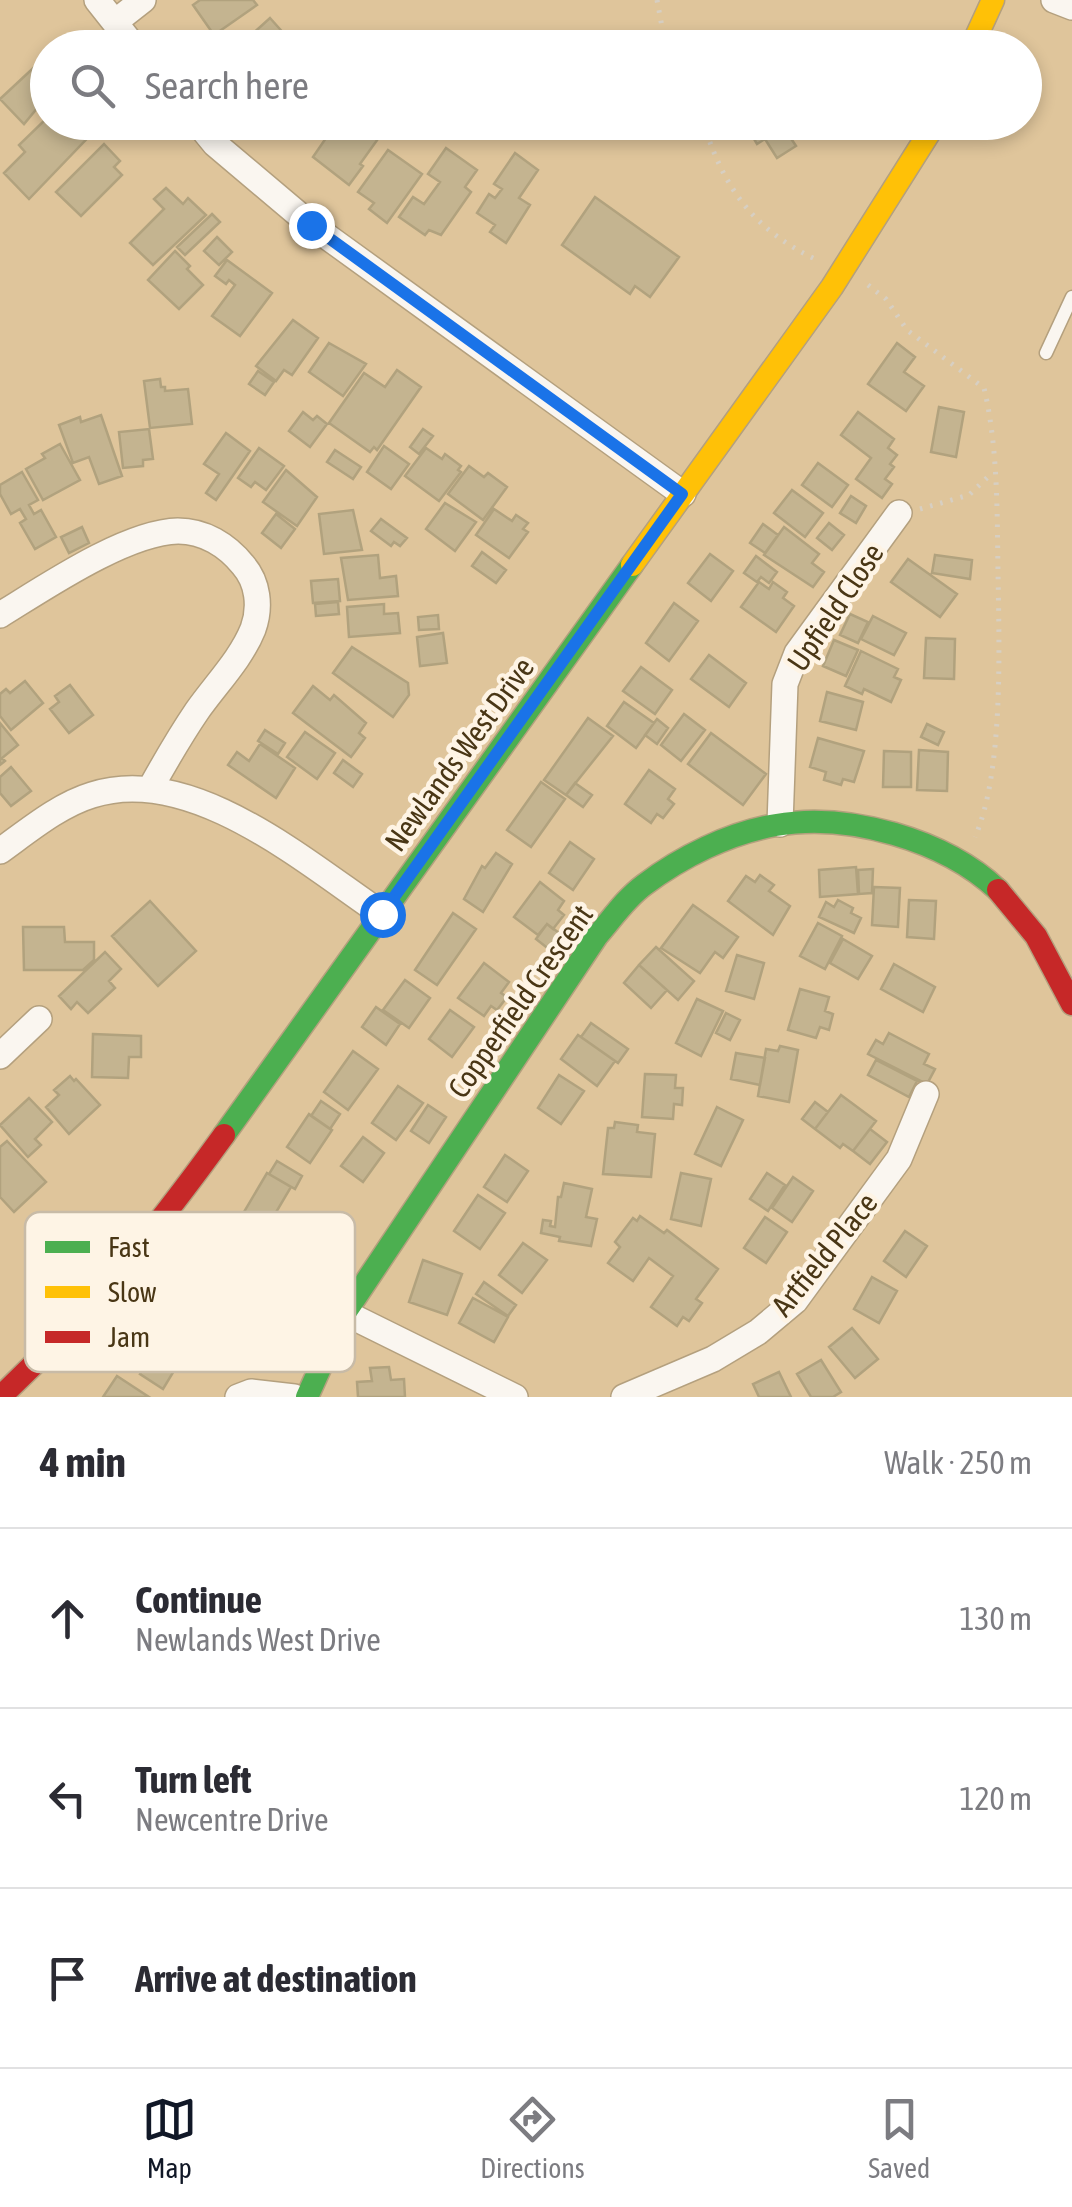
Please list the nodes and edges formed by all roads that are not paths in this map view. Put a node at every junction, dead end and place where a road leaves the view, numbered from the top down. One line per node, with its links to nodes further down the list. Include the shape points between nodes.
1 (97, 0): 6 (street)
2 (143, 0): 6 (street)
3 (993, 0): 8 (street)
4 (1054, 0): 5 (street)
5 (1072, 7)
6 (115, 22): 7 (street)
7 (121, 30)
8 (980, 30)
9 (211, 140): 13 (street, via 311,225)
10 (925, 140): 13 (street, Newlands West Drive, via 841,273)
11 (1072, 298): 12 (lane)
12 (1046, 353)
13 (682, 494): 19 (street, Newlands West Drive)
14 (899, 513): 17 (street, Upfield Close, via 791,668 782,720)
15 (0, 616): 16 (street, via 148,536 192,533 232,552 256,588 252,630)
16 (150, 789): 18 (street, via 93,794); 19 (street, via 237,818)
17 (780, 824): 20 (street, Copperfield Crescent, via 889,832 961,861 1007,899 1040,941); 25 (street, Copperfield Crescent, via 692,854 641,888 598,936)
18 (0, 850)
19 (382, 914): 24 (street, Newlands West Drive)
20 (1072, 1004)
21 (39, 1018): 22 (street)
22 (0, 1056)
23 (926, 1094): 34 (street, Artfield Place, via 899,1159 795,1301 713,1359)
24 (167, 1212)
25 (355, 1298)
26 (355, 1318): 33 (street)
27 (27, 1372): 29 (street, Newlands West Drive)
28 (318, 1372): 32 (street, Copperfield Crescent)
29 (0, 1397)
30 (238, 1397): 31 (street)
31 (294, 1397)
32 (307, 1397)
33 (515, 1397)
34 (624, 1397)

